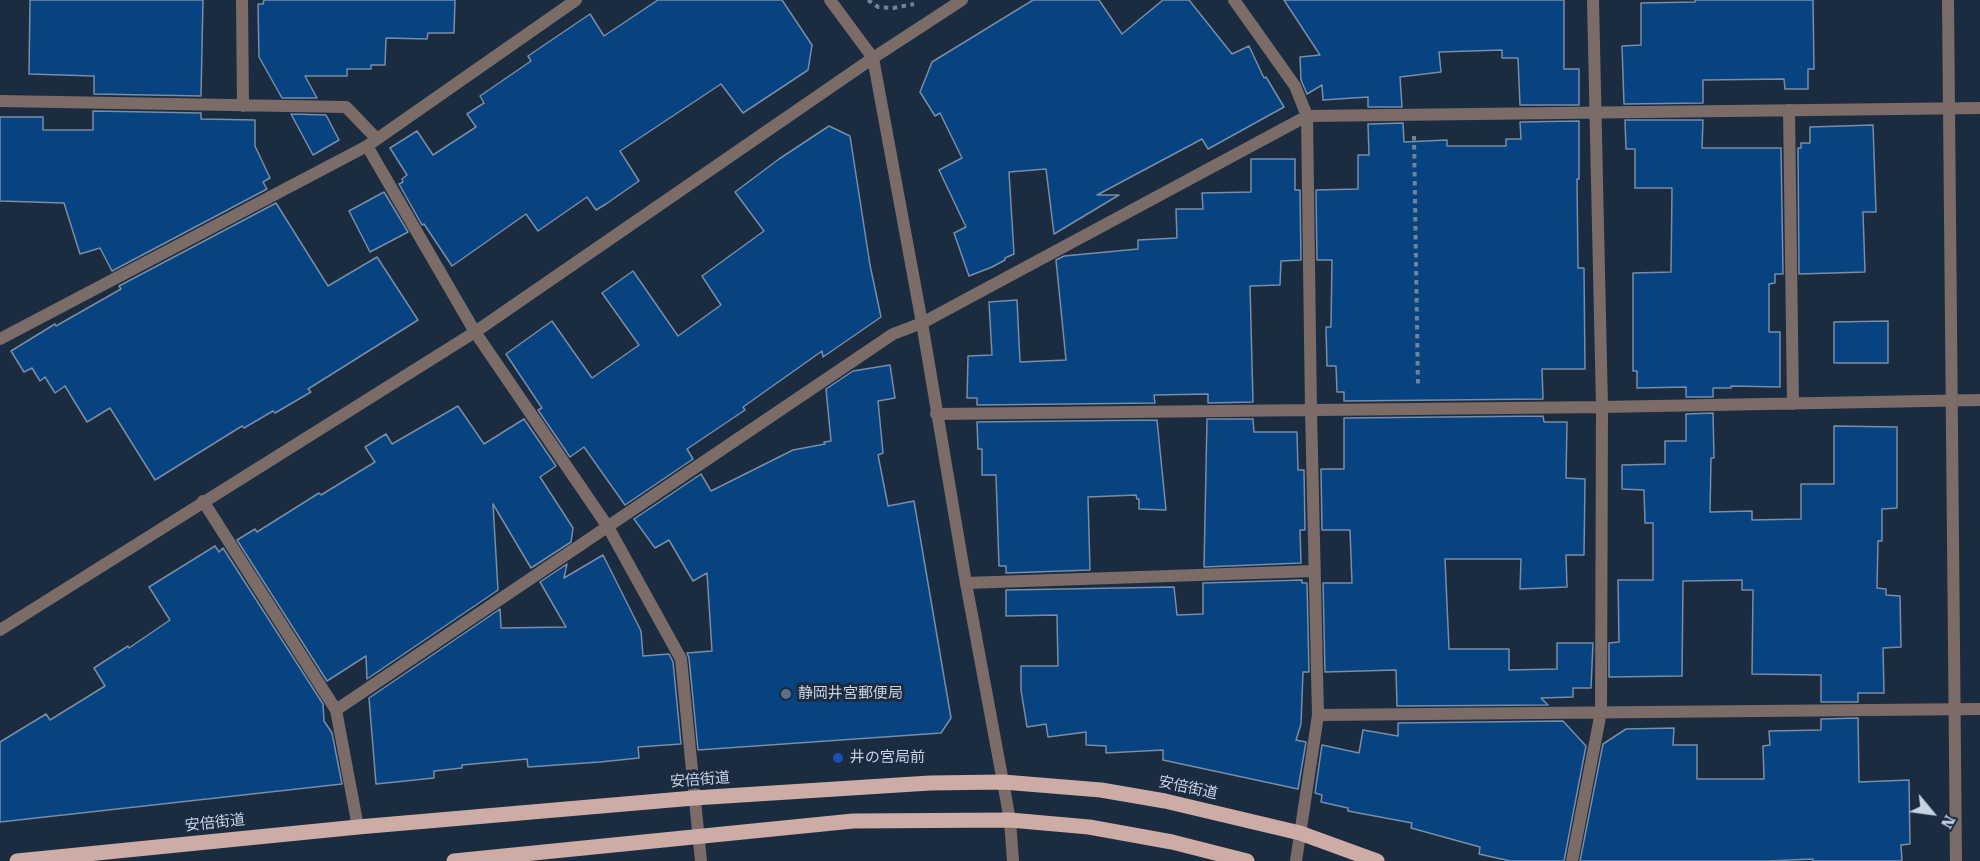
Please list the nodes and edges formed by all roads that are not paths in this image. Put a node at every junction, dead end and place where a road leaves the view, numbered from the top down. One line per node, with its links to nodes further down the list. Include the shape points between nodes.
1 (242, 0): 10 (street)
2 (576, 0): 16 (street)
3 (831, 0): 8 (street)
4 (962, 0): 8 (street)
5 (1234, 0): 15 (street, via 1295,86)
6 (1593, 0): 14 (street)
7 (1948, 0): 11 (street)
8 (873, 58): 17 (street); 18 (street)
9 (0, 101): 10 (street)
10 (243, 106): 16 (street, via 346,107)
11 (1949, 108): 12 (street); 13 (street); 21 (street)
12 (1980, 108)
13 (1789, 110): 14 (street); 22 (street)
14 (1596, 114): 15 (street); 23 (street)
15 (1307, 116): 17 (street); 24 (street)
16 (371, 142): 18 (street); 19 (street)
17 (922, 323): 25 (street); 27 (street, via 893,334)
18 (475, 332): 26 (street); 27 (street)
19 (0, 339)
20 (1980, 400): 21 (street)
21 (1952, 401): 22 (street); 31 (street)
22 (1793, 404): 23 (street)
23 (1602, 407): 24 (street); 34 (street)
24 (1311, 410): 25 (street); 28 (street)
25 (936, 414): 29 (street)
26 (203, 501): 30 (street); 33 (street)
27 (608, 527): 33 (street); 37 (street, via 681,658)
28 (1314, 571): 29 (street); 35 (street)
29 (966, 583): 36 (street)
30 (0, 630)
31 (1954, 708): 32 (street); 34 (street); 50 (street)
32 (1980, 709)
33 (336, 710): 39 (street)
34 (1601, 712): 35 (street); 49 (street)
35 (1318, 716): 40 (street)
36 (1003, 782): 37 (main road, 安倍街道); 38 (street); 40 (main road, 安倍街道, via 1101,790)
37 (694, 798): 39 (main road, 安倍街道); 41 (street)
38 (1010, 820): 41 (main road, via 853,821); 45 (street); 46 (main road, via 1089,827)
39 (358, 827): 42 (main road, 安倍街道)
40 (1300, 833): 47 (street); 48 (main road, 安倍街道)
41 (698, 837): 43 (main road); 44 (street)
42 (17, 861)
43 (454, 861)
44 (701, 861)
45 (1013, 861)
46 (1247, 861)
47 (1296, 861)
48 (1377, 861)
49 (1572, 861)
50 (1956, 861)

